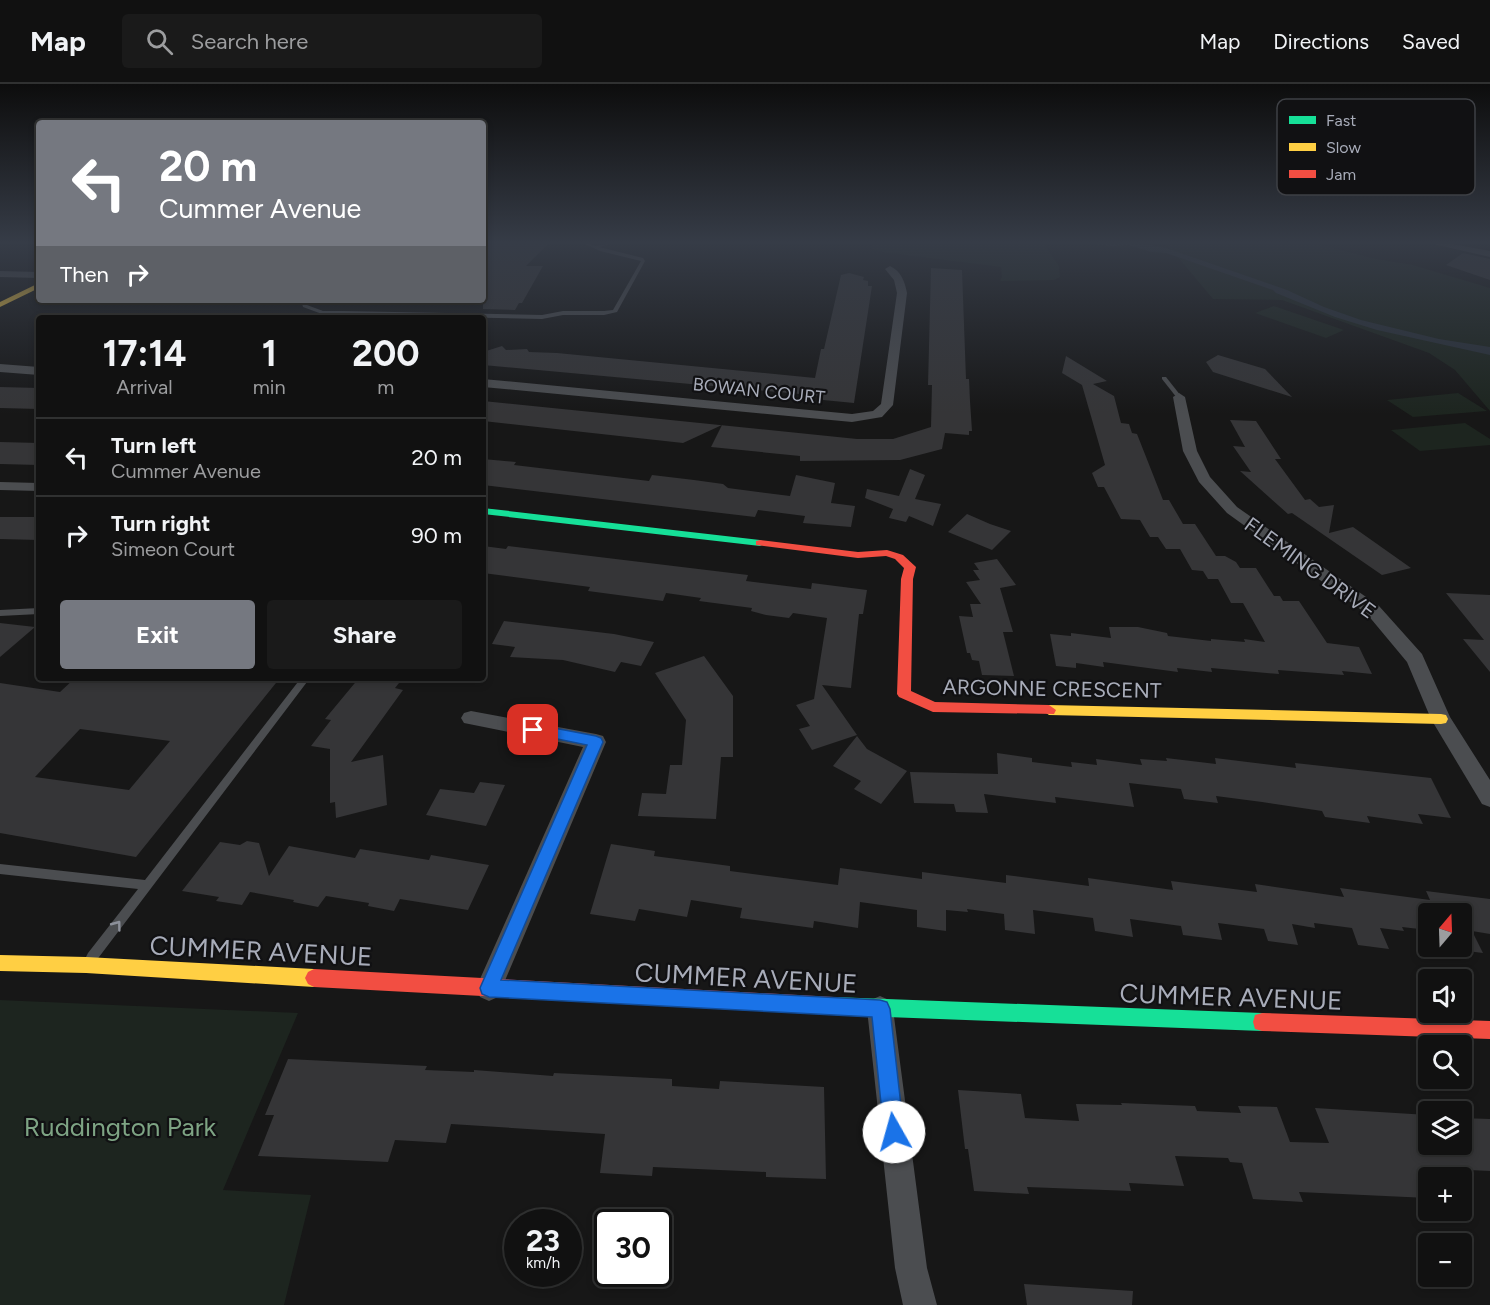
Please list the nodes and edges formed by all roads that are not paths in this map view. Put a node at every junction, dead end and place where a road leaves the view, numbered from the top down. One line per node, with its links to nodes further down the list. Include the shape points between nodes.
1 (623, 300): 5 (lane, via 618,309 610,312)
2 (901, 300): 9 (street, BOWAN COURT, via 887,405 877,414 852,418)
3 (304, 303): 4 (lane, via 312,310 336,313)
4 (473, 315)
5 (486, 315)
6 (0, 369): 7 (street)
7 (36, 371)
8 (1164, 378): 10 (lane)
9 (486, 383)
10 (1179, 397): 18 (street, FLEMING DRIVE, via 1190,451 1204,479 1232,510 1373,610 1415,660)
11 (0, 486): 12 (street)
12 (36, 487)
13 (486, 511): 18 (street, ARGONNE CRESCENT, via 858,555 889,552 903,557 910,567 904,694 933,707)
14 (36, 611): 15 (lane)
15 (0, 612)
16 (304, 681): 21 (lane)
17 (471, 718): 24 (street, via 596,742)
18 (1441, 719): 19 (street, FLEMING DRIVE)
19 (1490, 798)
20 (0, 870): 21 (lane)
21 (148, 885): 23 (lane, one-way to 21)
22 (0, 963): 23 (street, CUMMER AVENUE)
23 (86, 965): 24 (street, CUMMER AVENUE)
24 (489, 988): 25 (street, CUMMER AVENUE)
25 (880, 1009): 26 (street, CUMMER AVENUE); 27 (street, via 911,1268)
26 (1490, 1030)
27 (921, 1305)

